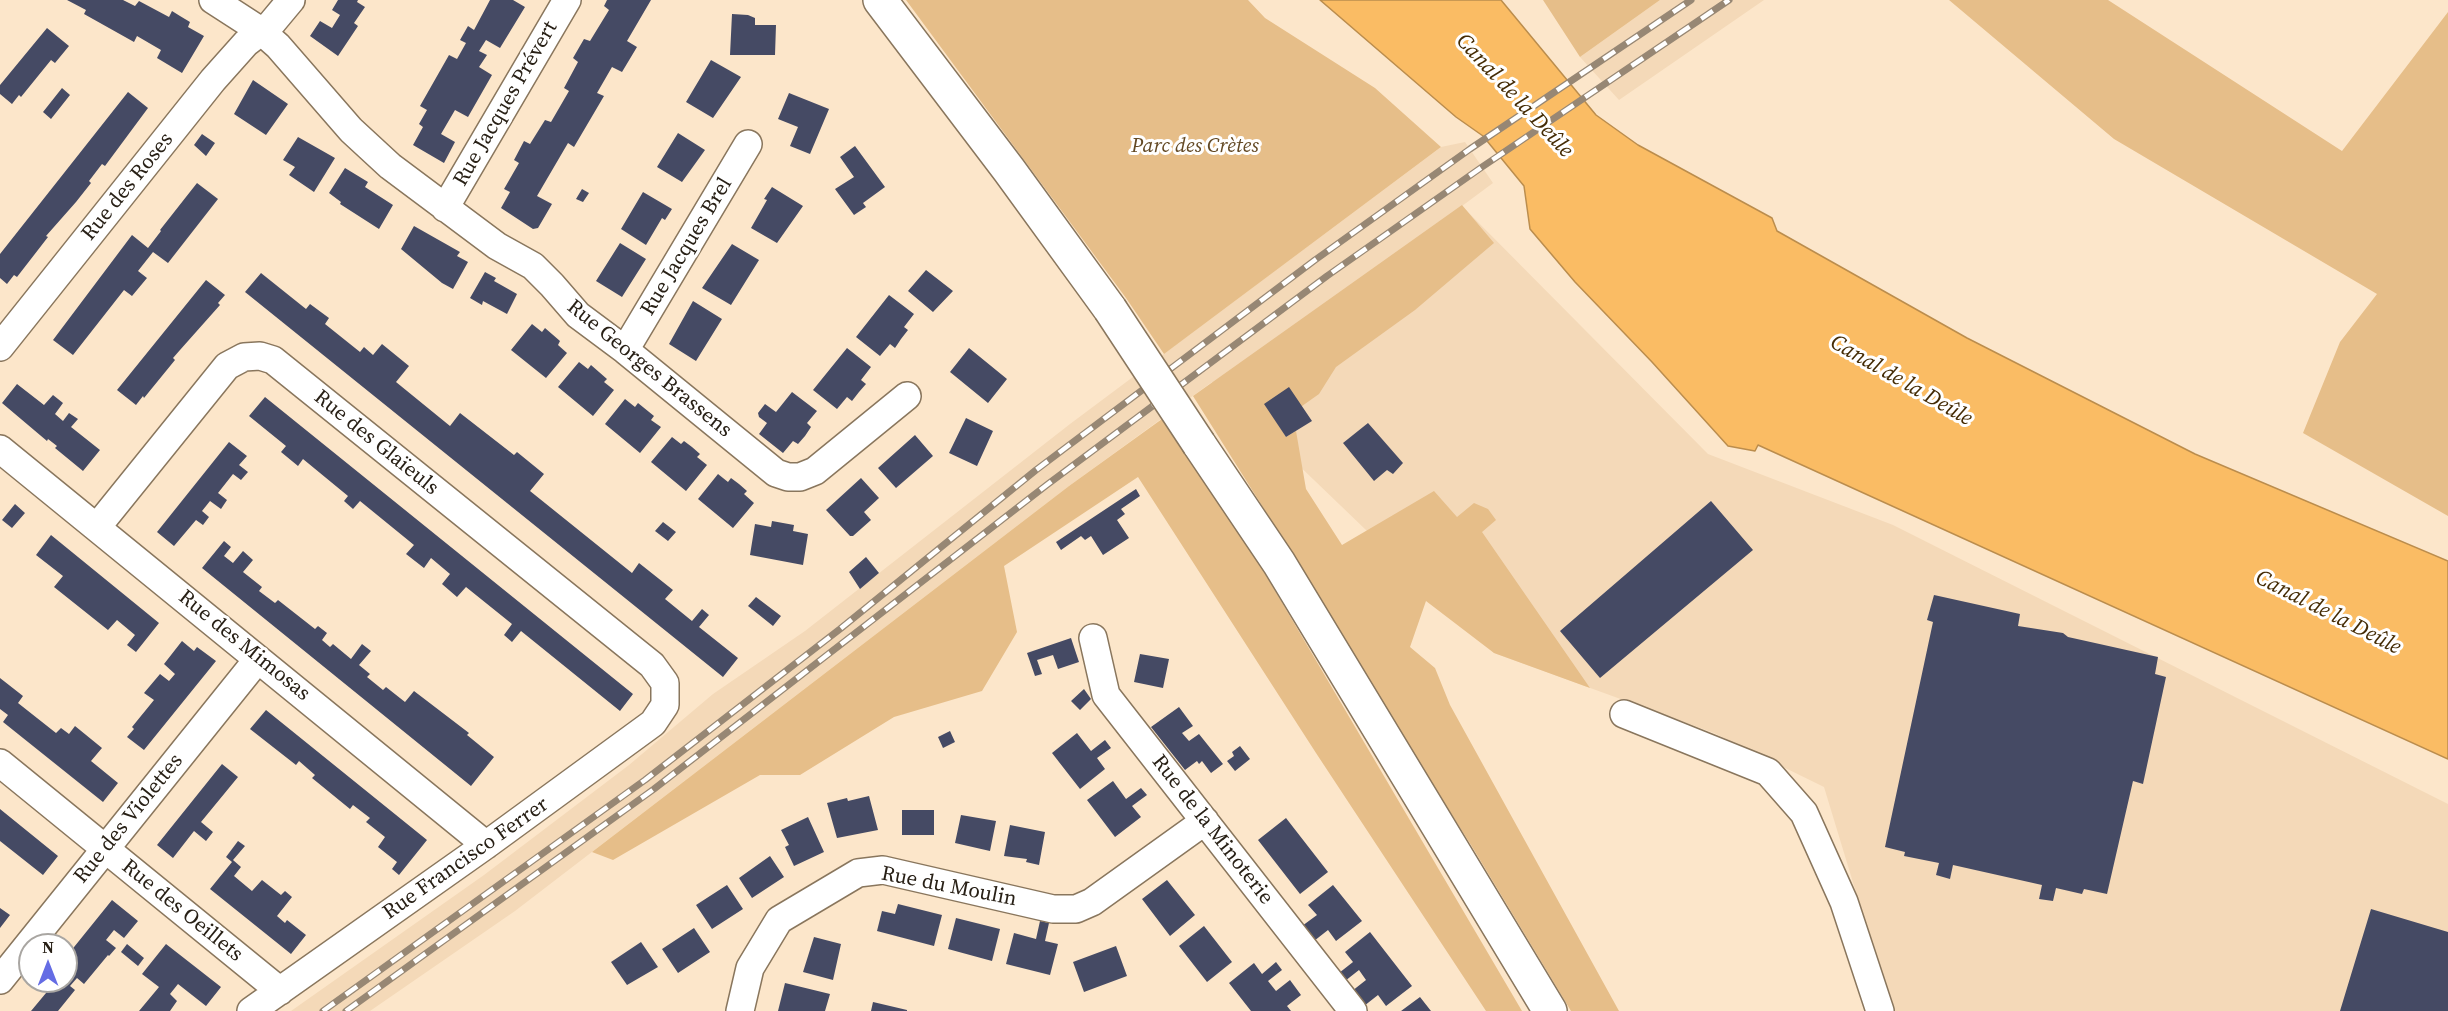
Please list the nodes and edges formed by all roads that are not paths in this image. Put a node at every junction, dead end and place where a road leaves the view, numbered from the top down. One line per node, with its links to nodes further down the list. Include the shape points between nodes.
1 (213, 0): 5 (street, Rue Georges Brassens)
2 (291, 0): 5 (street, via 272,24)
3 (567, 0): 7 (street, Rue Jacques Prévert)
4 (880, 0): 26 (main road, bridge, via 1110,309 1279,563)
5 (261, 31): 7 (street, Rue Georges Brassens, via 351,130 390,166); 8 (street, Rue des Roses, via 213,80)
6 (748, 144): 9 (street, Rue Jacques Brel)
7 (445, 207): 9 (street, Rue Georges Brassens, via 497,246 533,266 578,315)
8 (0, 347)
9 (625, 350): 10 (street, Rue Georges Brassens, via 776,473 788,477 815,471)
10 (907, 396)
11 (0, 449): 12 (street, Rue des Mimosas)
12 (96, 527): 14 (street, Rue des Mimosas); 15 (street, Rue des Glaïeuls, via 227,366 244,357 260,356 273,360 651,666 665,683)
13 (1093, 638): 18 (street, Rue de la Minoterie, via 1106,695)
14 (258, 659): 19 (street, Rue des Mimosas); 20 (street, Rue des Violettes)
15 (666, 695): 19 (street, Rue Francisco Ferrer, via 654,723)
16 (1624, 714): 27 (street, via 1768,772 1804,813 1844,902)
17 (0, 763): 20 (street, Rue des Oeillets)
18 (1205, 822): 24 (street, Rue du Moulin, via 1092,902 1076,909 1053,909 883,870 858,873 779,920 750,968); 25 (street, Rue de la Minoterie)
19 (486, 845): 22 (street, Rue Francisco Ferrer)
20 (105, 848): 21 (street, Rue des Violettes); 22 (street, Rue des Oeillets)
21 (0, 980)
22 (280, 991): 23 (street, Rue Francisco Ferrer)
23 (251, 1011)
24 (740, 1011)
25 (1353, 1011)
26 (1550, 1011)
27 (1880, 1011)

